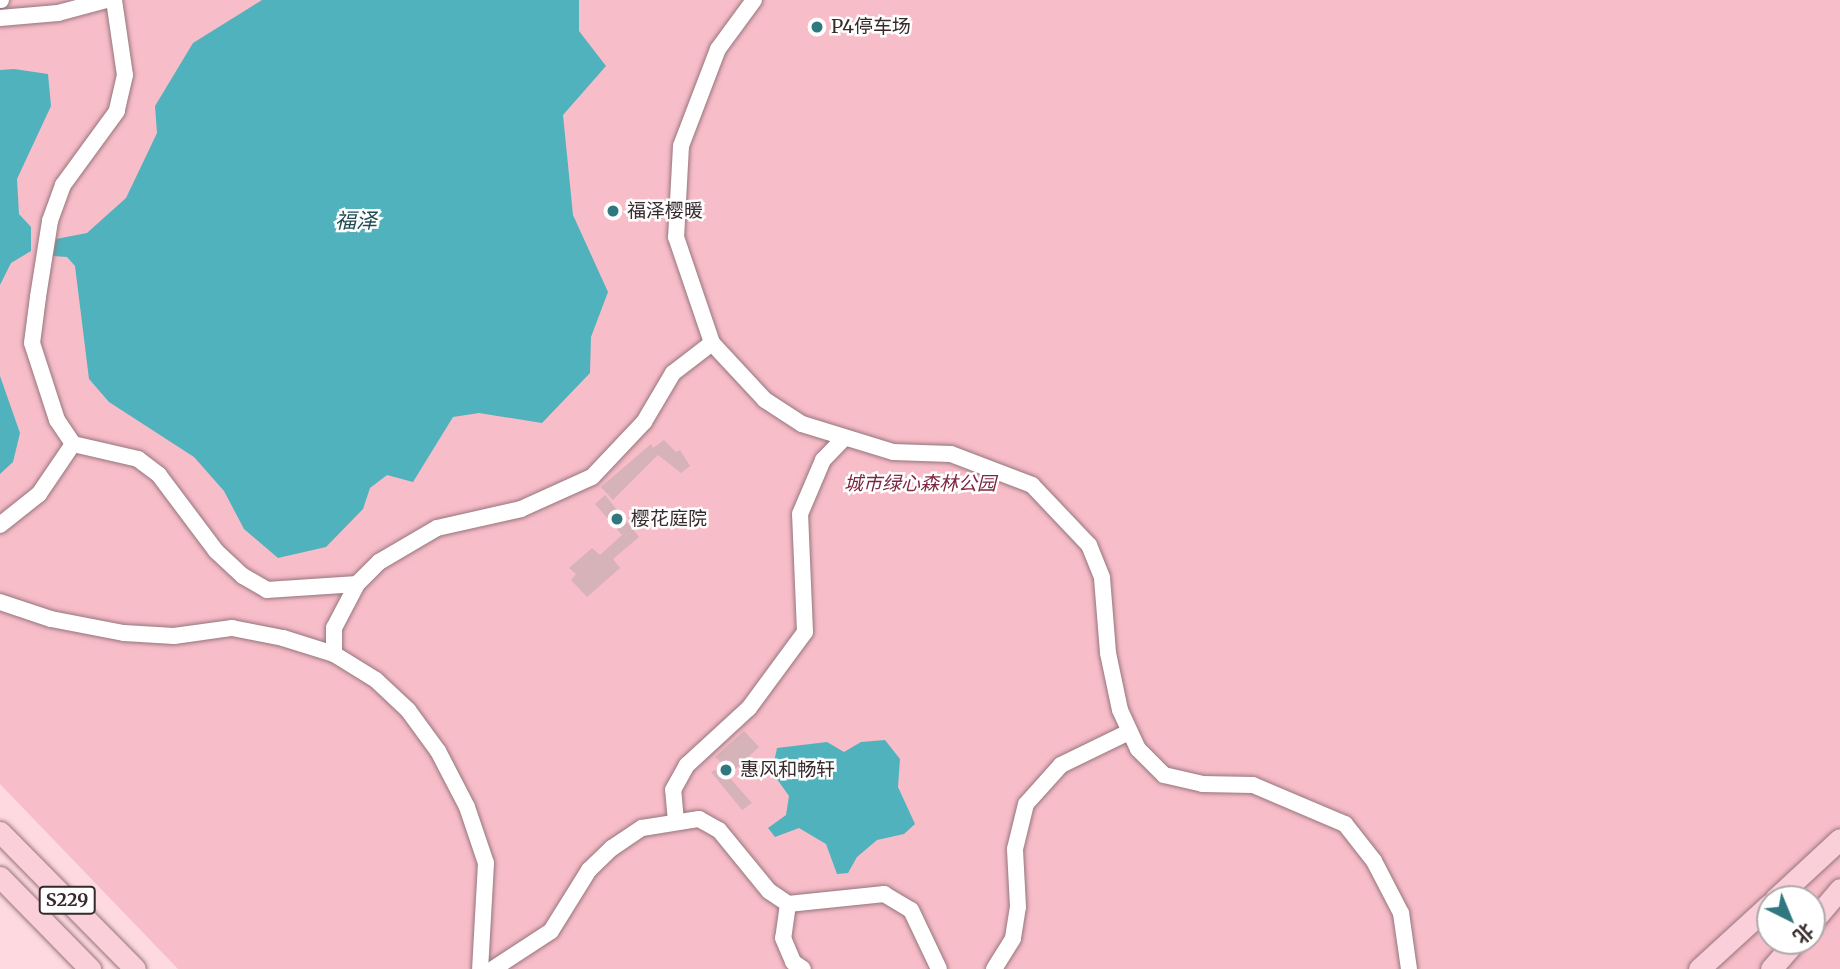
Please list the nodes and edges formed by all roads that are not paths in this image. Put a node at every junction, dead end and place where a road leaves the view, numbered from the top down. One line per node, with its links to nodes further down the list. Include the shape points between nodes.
1 (107, 0): 4 (lane, via 58,13)
2 (114, 0): 7 (lane, via 125,75 117,111 64,185 50,221 33,343 57,420)
3 (754, 0): 5 (lane, via 718,49 681,146 676,237)
4 (0, 18)
5 (712, 343): 6 (lane, via 765,400 802,424); 9 (lane, via 673,373 644,422 592,477 521,509 437,528 400,545)
6 (843, 439): 12 (lane, via 894,452 951,454 1032,485 1089,545 1102,578 1108,653); 13 (lane, via 823,460 800,514 805,632 749,708 687,765 673,790)
7 (74, 444): 8 (lane, via 39,494); 9 (lane, via 138,459 149,467 172,489 216,551 267,590)
8 (0, 525)
9 (357, 584): 11 (lane, via 334,628)
10 (0, 602): 11 (lane, via 51,619 124,634 174,636 232,628)
11 (334, 654): 25 (lane, via 408,710 467,807 486,863)
12 (1129, 732): 29 (lane, via 1061,765 1026,804 1014,849 1018,907 1013,938); 30 (lane, via 1164,775 1202,784 1253,785 1345,824 1374,861 1401,913)
13 (676, 821): 19 (lane, via 699,819 719,830 769,891); 26 (lane, via 642,828 612,848 575,889 551,931)
14 (0, 832): 24 (main road, S229)
15 (1840, 839): 17 (main road)
16 (0, 877): 23 (main road, S229)
17 (1790, 885)
18 (1840, 890): 20 (main road)
19 (789, 904): 27 (lane, via 783,938 793,962); 28 (lane, via 884,894 911,910)
20 (1826, 906)
21 (1756, 917): 31 (main road)
22 (1783, 955): 32 (main road)
23 (90, 969)
24 (135, 969)
25 (480, 969)
26 (493, 969)
27 (803, 969)
28 (939, 969)
29 (994, 969)
30 (1409, 969)
31 (1699, 969)
32 (1771, 969)

